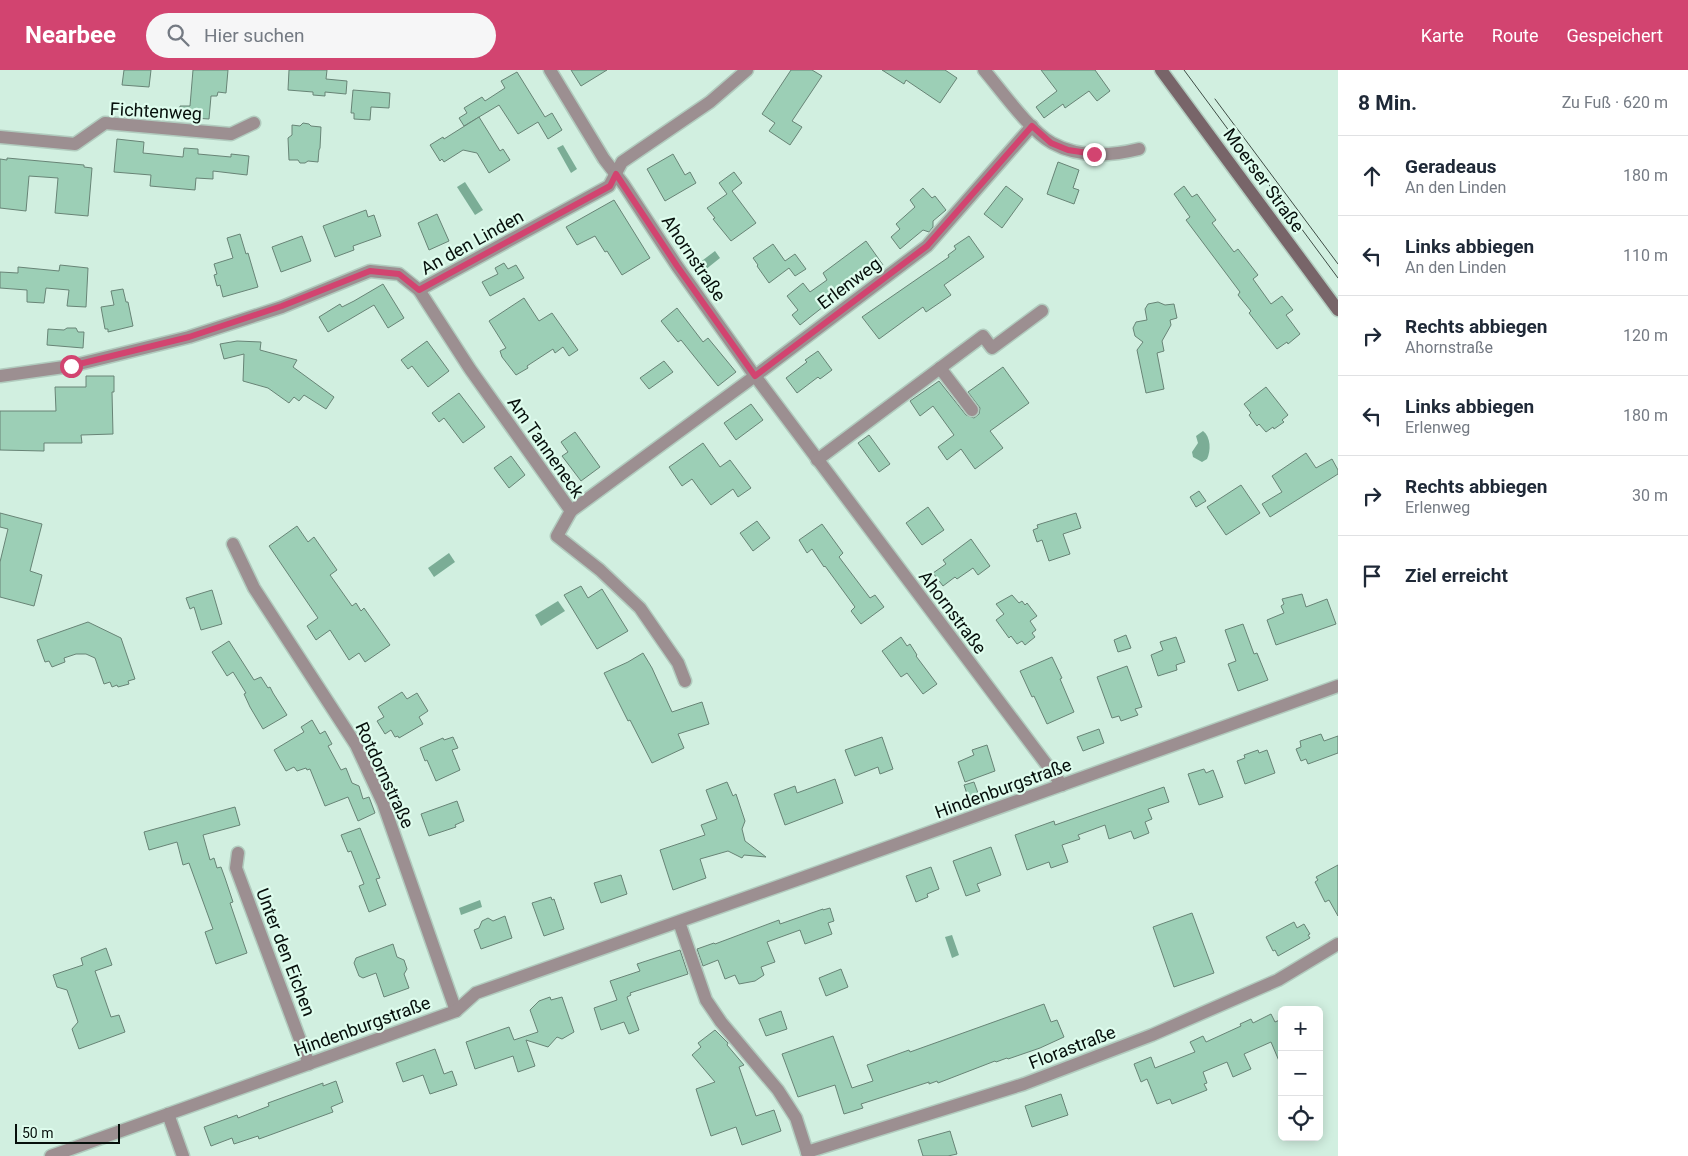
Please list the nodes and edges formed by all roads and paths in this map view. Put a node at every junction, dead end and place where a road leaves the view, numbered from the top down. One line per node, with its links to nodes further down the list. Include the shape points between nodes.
1 (550, 70): 9 (street, Ahornstraße)
2 (748, 70): 9 (street, An den Linden, via 710,102 622,162)
3 (984, 70): 6 (street)
4 (1161, 70): 11 (main road, Moerser Straße)
5 (254, 123): 7 (street, Fichtenweg, via 230,134 105,123 75,144)
6 (1032, 126): 8 (street, via 1051,143 1068,150 1118,154); 15 (street, Erlenweg, via 927,246)
7 (0, 137)
8 (1139, 149)
9 (616, 174): 10 (street, An den Linden, via 610,186); 15 (street, Ahornstraße)
10 (419, 290): 14 (street, An den Linden, via 399,274 370,271 282,306 189,337 71,366); 18 (street, Am Tanneneck, via 470,369)
11 (1338, 310)
12 (1042, 311): 13 (street, via 992,348 983,336)
13 (940, 368): 16 (street); 17 (street)
14 (0, 376)
15 (755, 376): 17 (street, Ahornstraße); 18 (street, Erlenweg)
16 (972, 410)
17 (817, 460): 22 (street, Ahornstraße)
18 (572, 511): 20 (street, Am Tanneneck, via 557,536 640,608 678,663)
19 (233, 544): 26 (street, Rotdornstraße, via 254,588 356,744 382,804)
20 (685, 681)
21 (1338, 686): 22 (street, Hindenburgstraße)
22 (1062, 786): 24 (street, Hindenburgstraße)
23 (238, 853): 27 (street, Unter den Eichen, via 236,868)
24 (679, 922): 26 (street, Hindenburgstraße, via 476,993); 29 (street, Florastraße, via 706,1000 720,1022 778,1090 796,1118)
25 (1338, 944): 29 (street, Florastraße, via 1278,980 1152,1035 1024,1084)
26 (456, 1011): 27 (street, Hindenburgstraße)
27 (309, 1064): 28 (street, Hindenburgstraße)
28 (168, 1114): 30 (street, Hindenburgstraße); 31 (street)
29 (807, 1154)
30 (51, 1156)
31 (183, 1156)

